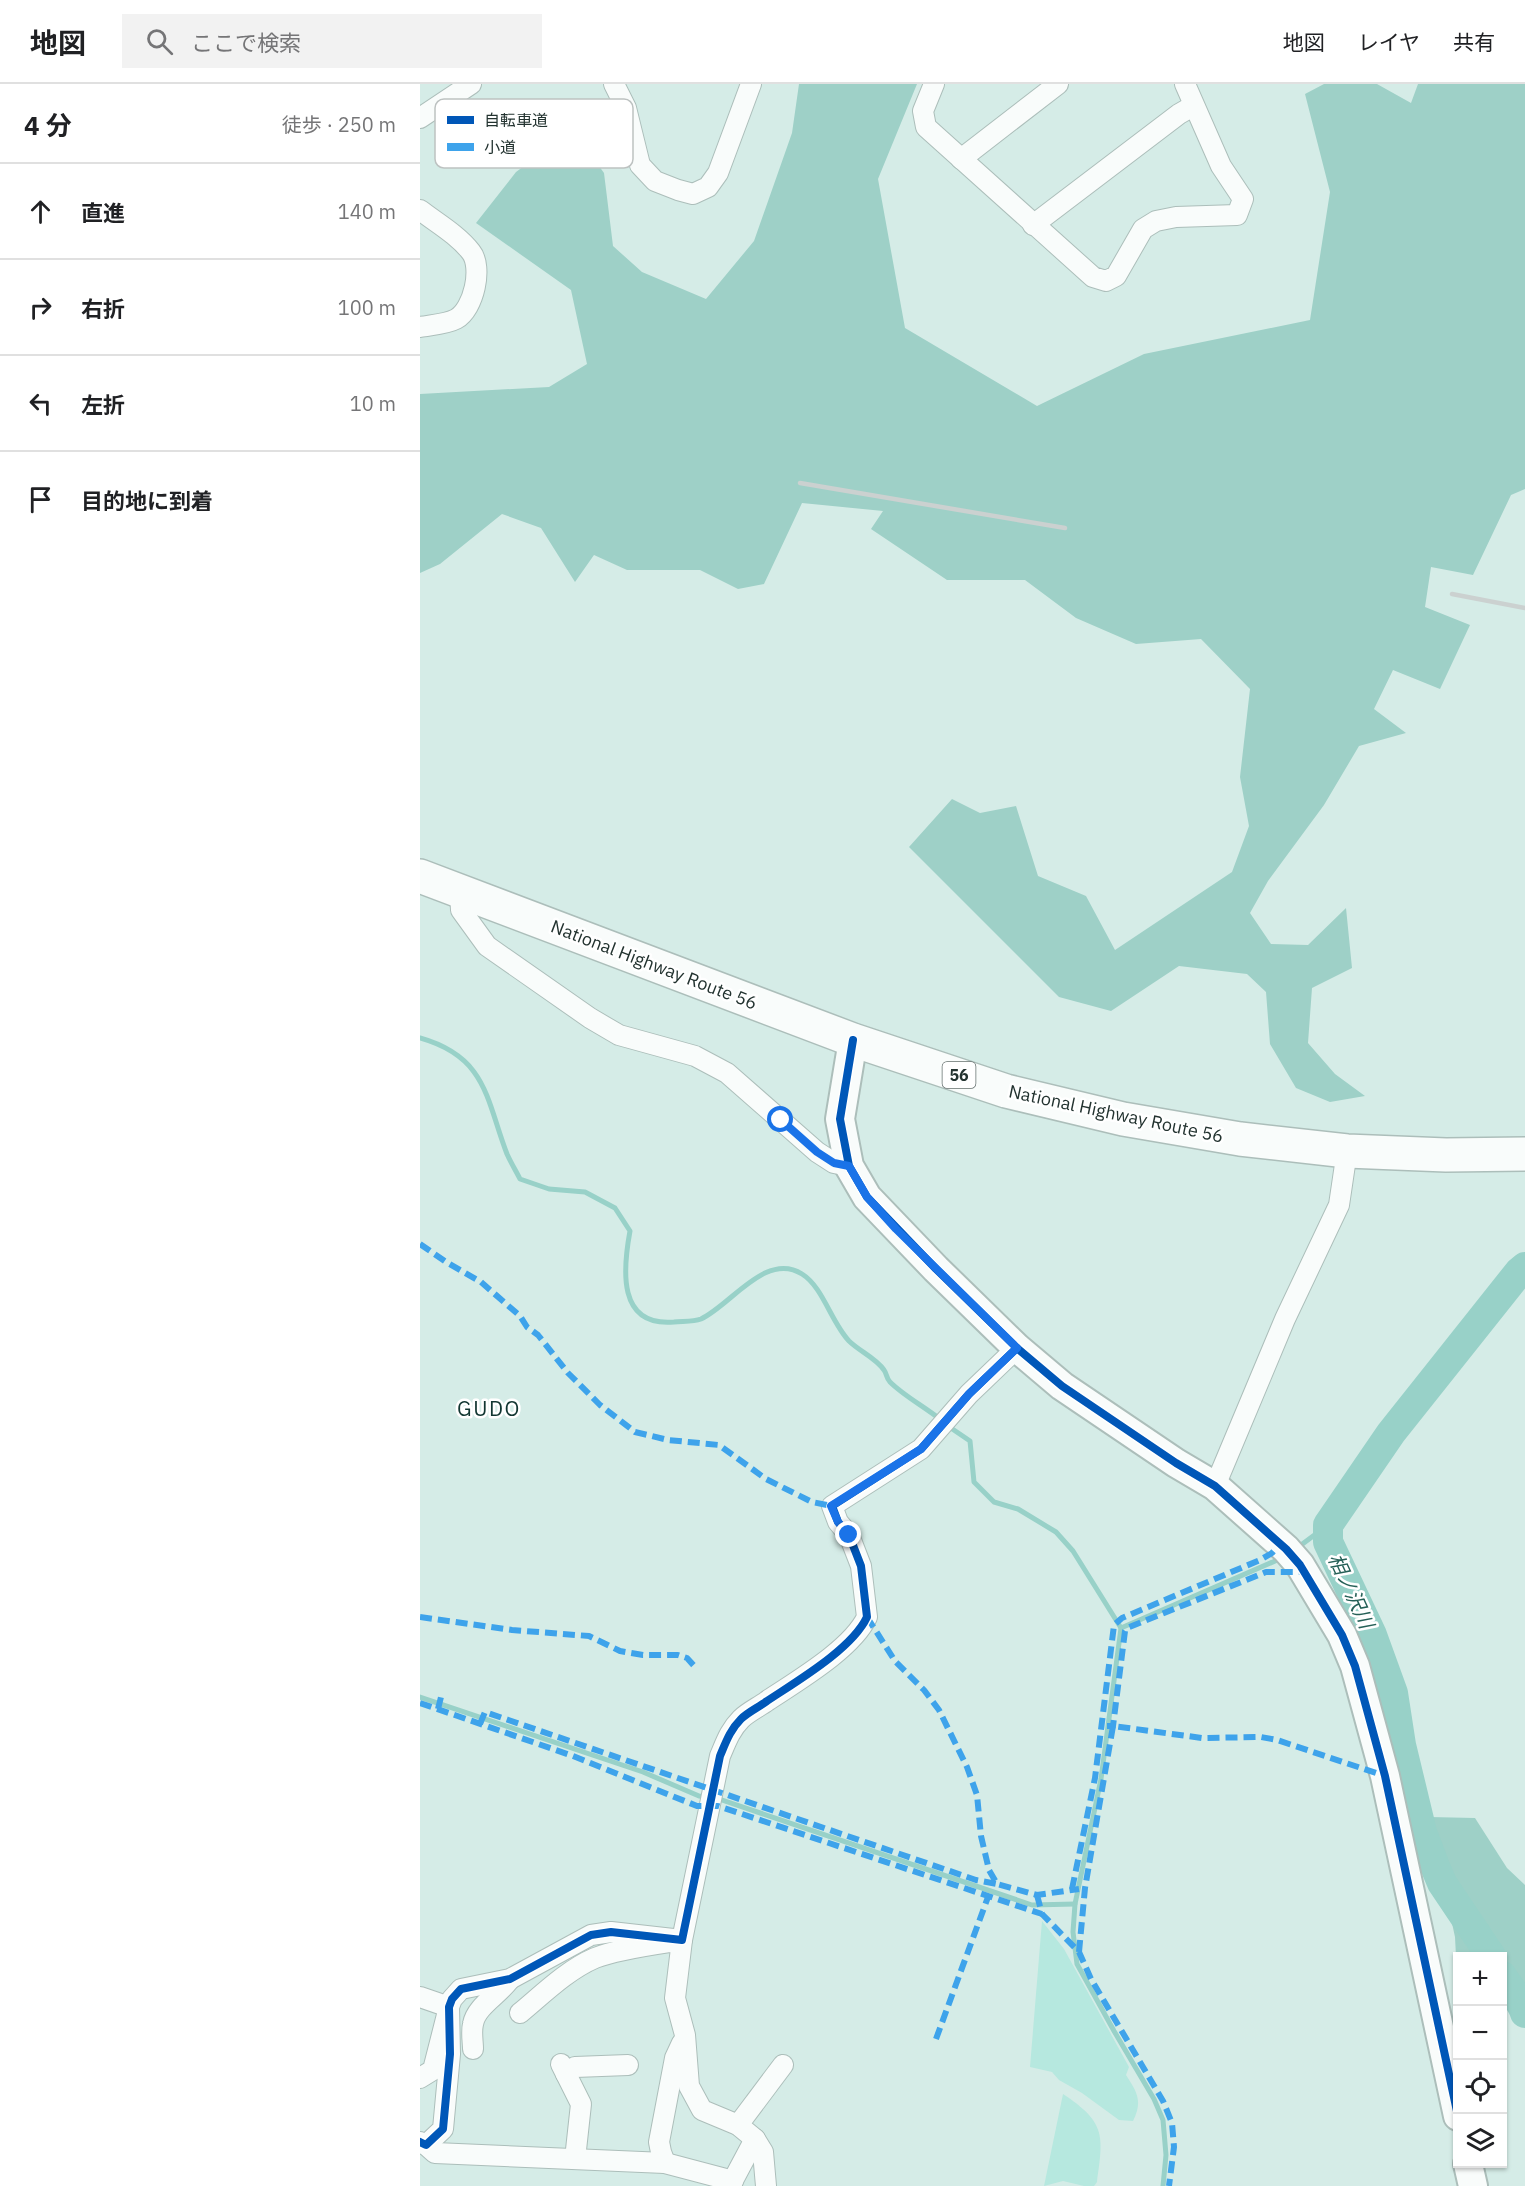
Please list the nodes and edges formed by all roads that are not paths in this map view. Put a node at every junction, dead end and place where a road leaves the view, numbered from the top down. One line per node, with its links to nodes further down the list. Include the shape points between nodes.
1 (471, 84): 7 (street)
2 (614, 84): 8 (street)
3 (751, 84): 12 (street, via 718,173 708,187 693,194 655,181 640,165)
4 (934, 84): 13 (street, via 923,111 926,127)
5 (1058, 84): 13 (street)
6 (1185, 84): 9 (street)
7 (448, 99)
8 (622, 99)
9 (1193, 106): 15 (street); 15 (street, via 1221,166 1243,199 1238,215 1156,221 1143,230 1116,276 1107,281 1093,277)
10 (435, 108): 11 (street)
11 (420, 118)
12 (633, 136)
13 (961, 159): 15 (street)
14 (420, 210): 16 (street, via 463,243 473,254 477,270 469,307 456,319)
15 (1033, 225)
16 (420, 327)
17 (420, 876): 18 (highway, National Highway Route 56 / 56)
18 (460, 891): 19 (highway, National Highway Route 56 / 56); 22 (street, via 461,910 487,946 619,1035 695,1056 727,1073 817,1152 834,1163)
19 (852, 1040): 20 (highway, National Highway Route 56 / 56, via 1006,1091 1124,1119 1240,1139); 22 (street, via 840,1119)
20 (1347, 1151): 21 (highway, National Highway Route 56 / 56); 24 (street, via 1339,1205 1285,1319)
21 (1525, 1154)
22 (849, 1166): 23 (street, via 867,1197 896,1229)
23 (1017, 1348): 24 (street, via 1062,1386); 25 (street, via 969,1394 921,1449 831,1506 849,1535 861,1566 867,1617 849,1641 742,1718 729,1734 720,1756)
24 (1215, 1485): 35 (street, via 1293,1557 1342,1635 1355,1666 1385,1776)
25 (682, 1940): 26 (street, via 611,1932 591,1935); 29 (street, via 596,1958); 30 (street, via 675,1998)
26 (510, 1979): 28 (street, via 461,1989); 31 (street, via 479,2012 473,2024)
27 (420, 1997): 28 (street)
28 (449, 2007): 34 (street, via 433,2070); 38 (street, via 450,2054 443,2129)
29 (520, 2013)
30 (685, 2035): 36 (street, via 689,2086 702,2110); 40 (street, via 675,2058 659,2142)
31 (473, 2049)
32 (628, 2065): 39 (street, via 563,2069 581,2104)
33 (783, 2065): 36 (street)
34 (420, 2078)
35 (1458, 2114)
36 (738, 2125): 37 (street)
37 (755, 2139): 42 (street); 43 (street, via 763,2152)
38 (423, 2143): 39 (street, via 435,2153)
39 (575, 2159): 40 (street)
40 (665, 2163): 42 (street)
41 (1469, 2168): 44 (street)
42 (732, 2183)
43 (766, 2186)
44 (1473, 2186)

